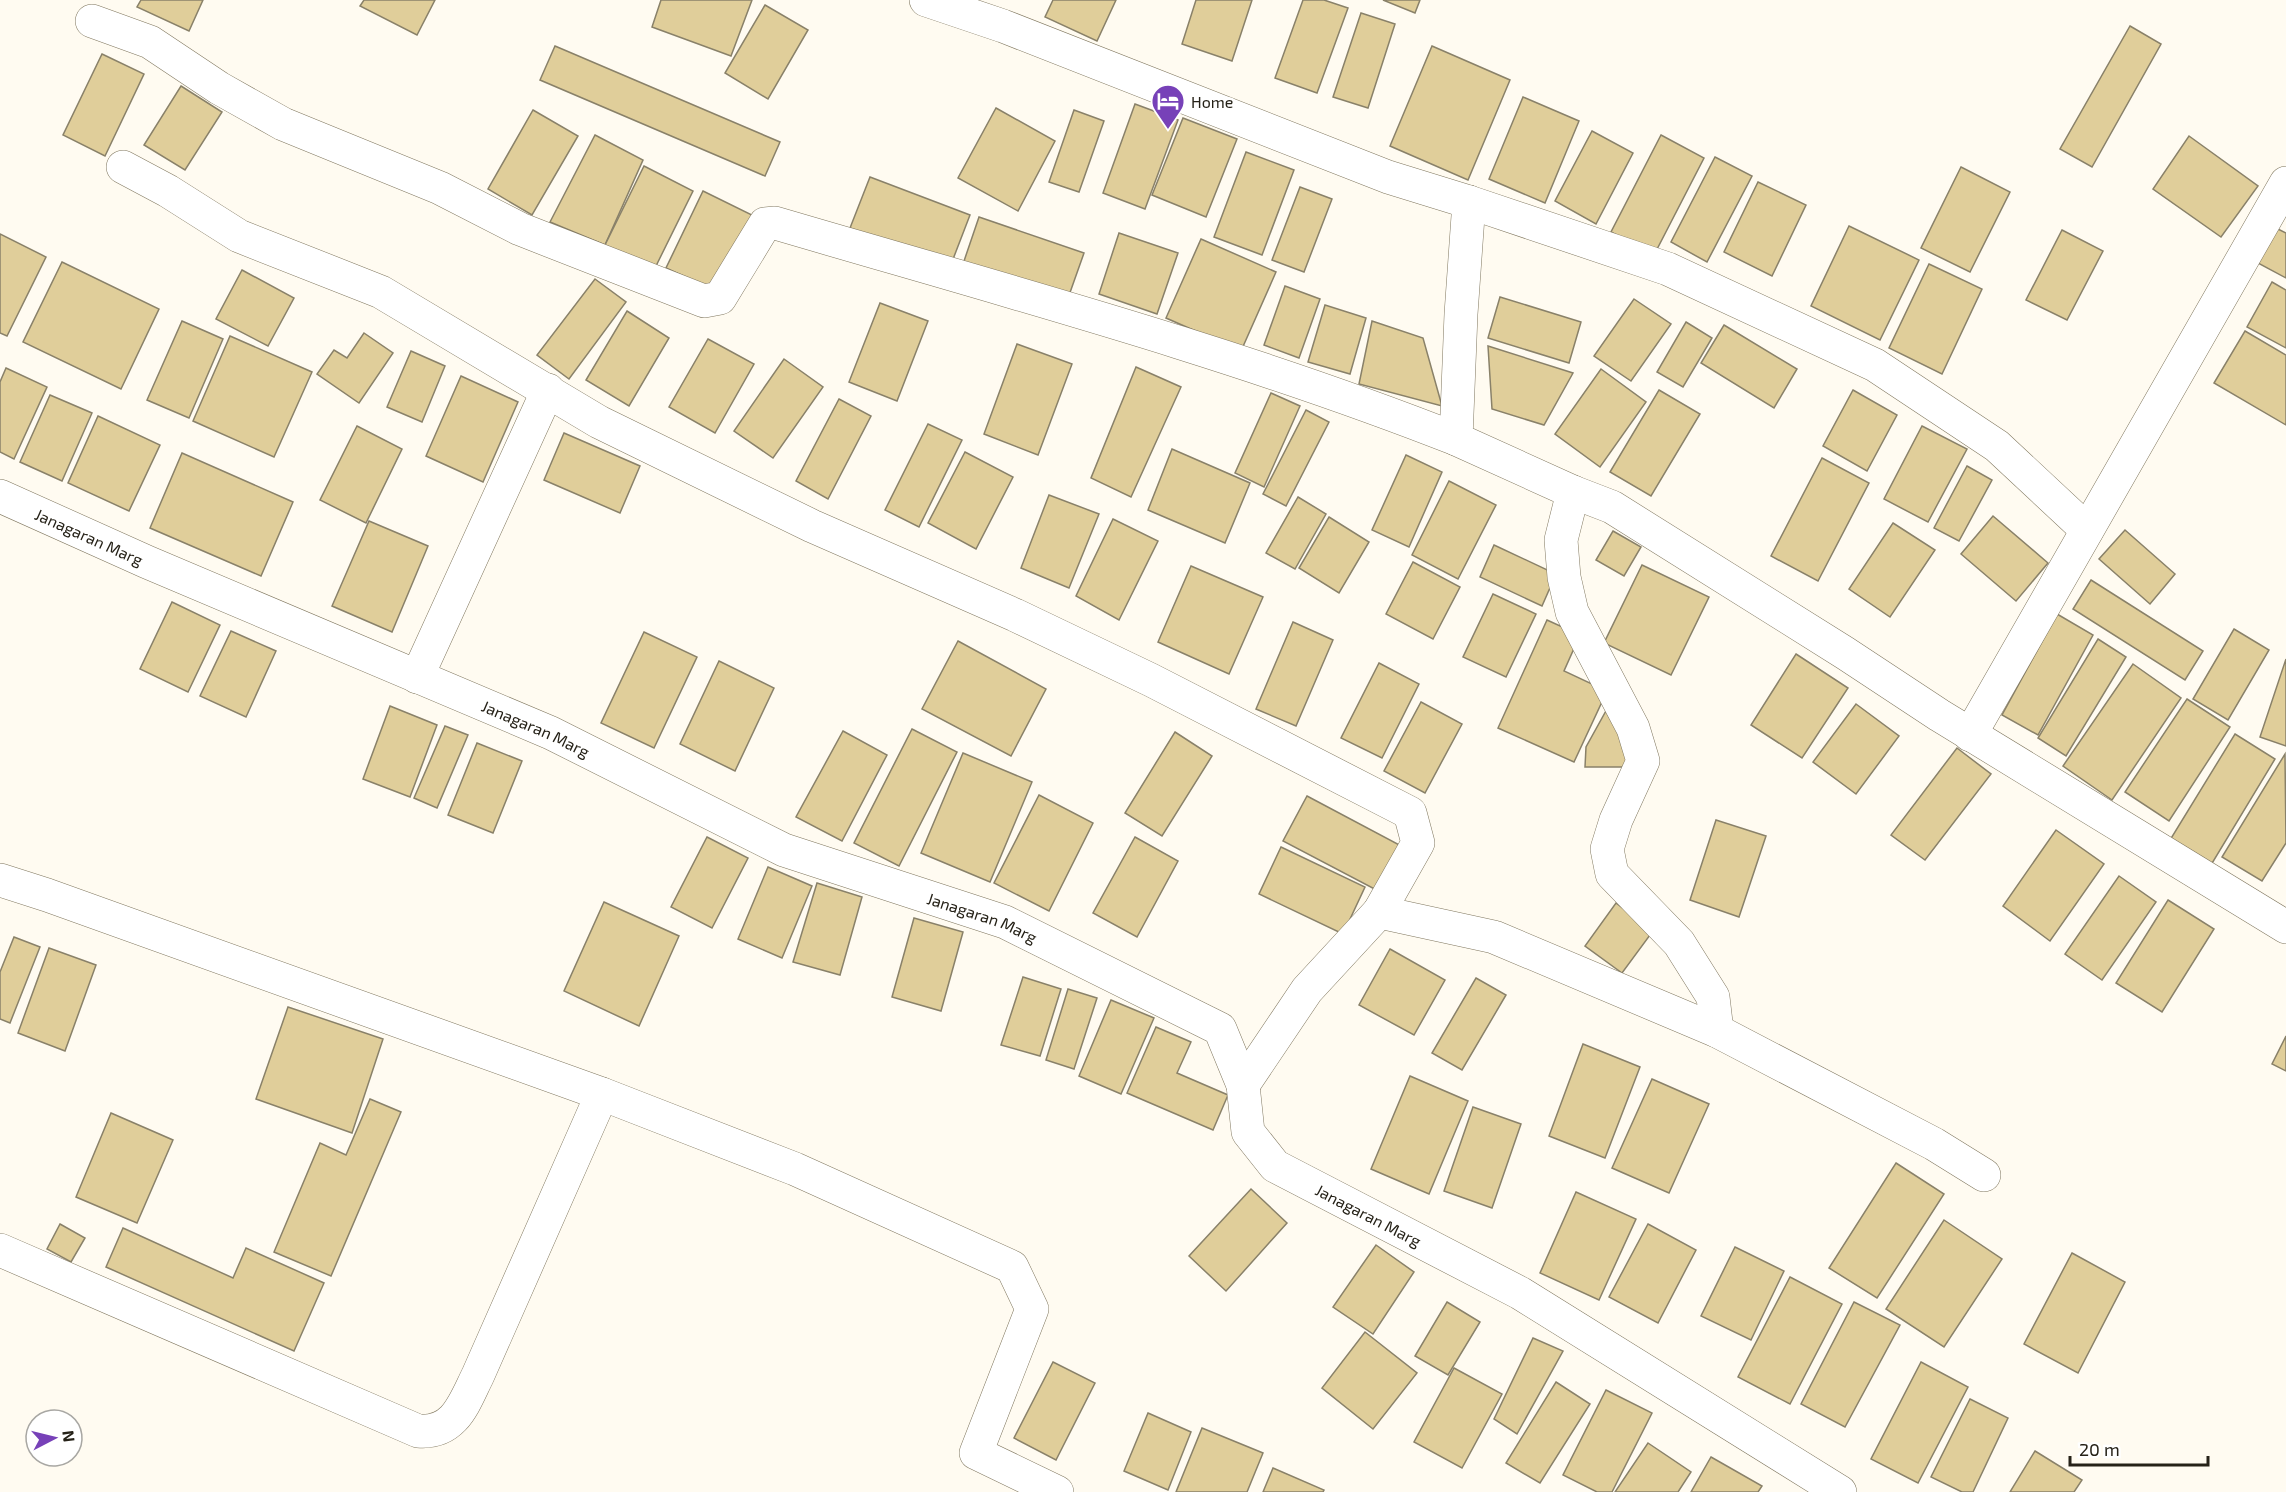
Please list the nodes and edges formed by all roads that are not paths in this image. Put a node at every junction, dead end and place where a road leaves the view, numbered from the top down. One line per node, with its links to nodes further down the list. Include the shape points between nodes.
1 (926, 0): 5 (street, via 1003,26 1388,177)
2 (92, 21): 7 (street, via 150,42 283,124 440,188 520,229 704,301 720,298 765,224 775,223 1214,354)
3 (123, 167): 6 (street, via 239,236 381,291)
4 (2286, 183): 10 (street)
5 (1469, 202): 7 (street); 10 (street, via 1668,269 1875,365 1997,446)
6 (548, 390): 11 (street); 14 (street, via 599,422 812,526 1151,680 1410,813 1418,843)
7 (1456, 439): 8 (street)
8 (1573, 492): 12 (street, via 1612,507); 16 (street, via 1561,540 1572,612 1633,728 1643,761 1607,849 1612,874 1679,943 1713,997)
9 (0, 496): 11 (street, Janagaran Marg)
10 (2087, 530): 12 (street)
11 (417, 677): 17 (street, Janagaran Marg, via 551,733 784,850 1005,922 1220,1029)
12 (1970, 735): 15 (street)
13 (0, 880): 18 (street)
14 (1379, 912): 16 (street, via 1494,937); 17 (street, via 1306,990)
15 (2286, 927)
16 (1717, 1031): 19 (street, via 1934,1144)
17 (1243, 1085): 22 (street, Janagaran Marg, via 1248,1132 1275,1166 1520,1293)
18 (602, 1095): 20 (street, via 478,1375 447,1426 431,1432 418,1431 316,1388); 21 (street, via 795,1169 1012,1267 1032,1309 976,1453)
19 (1984, 1175)
20 (0, 1250)
21 (1057, 1492)
22 (1840, 1492)

